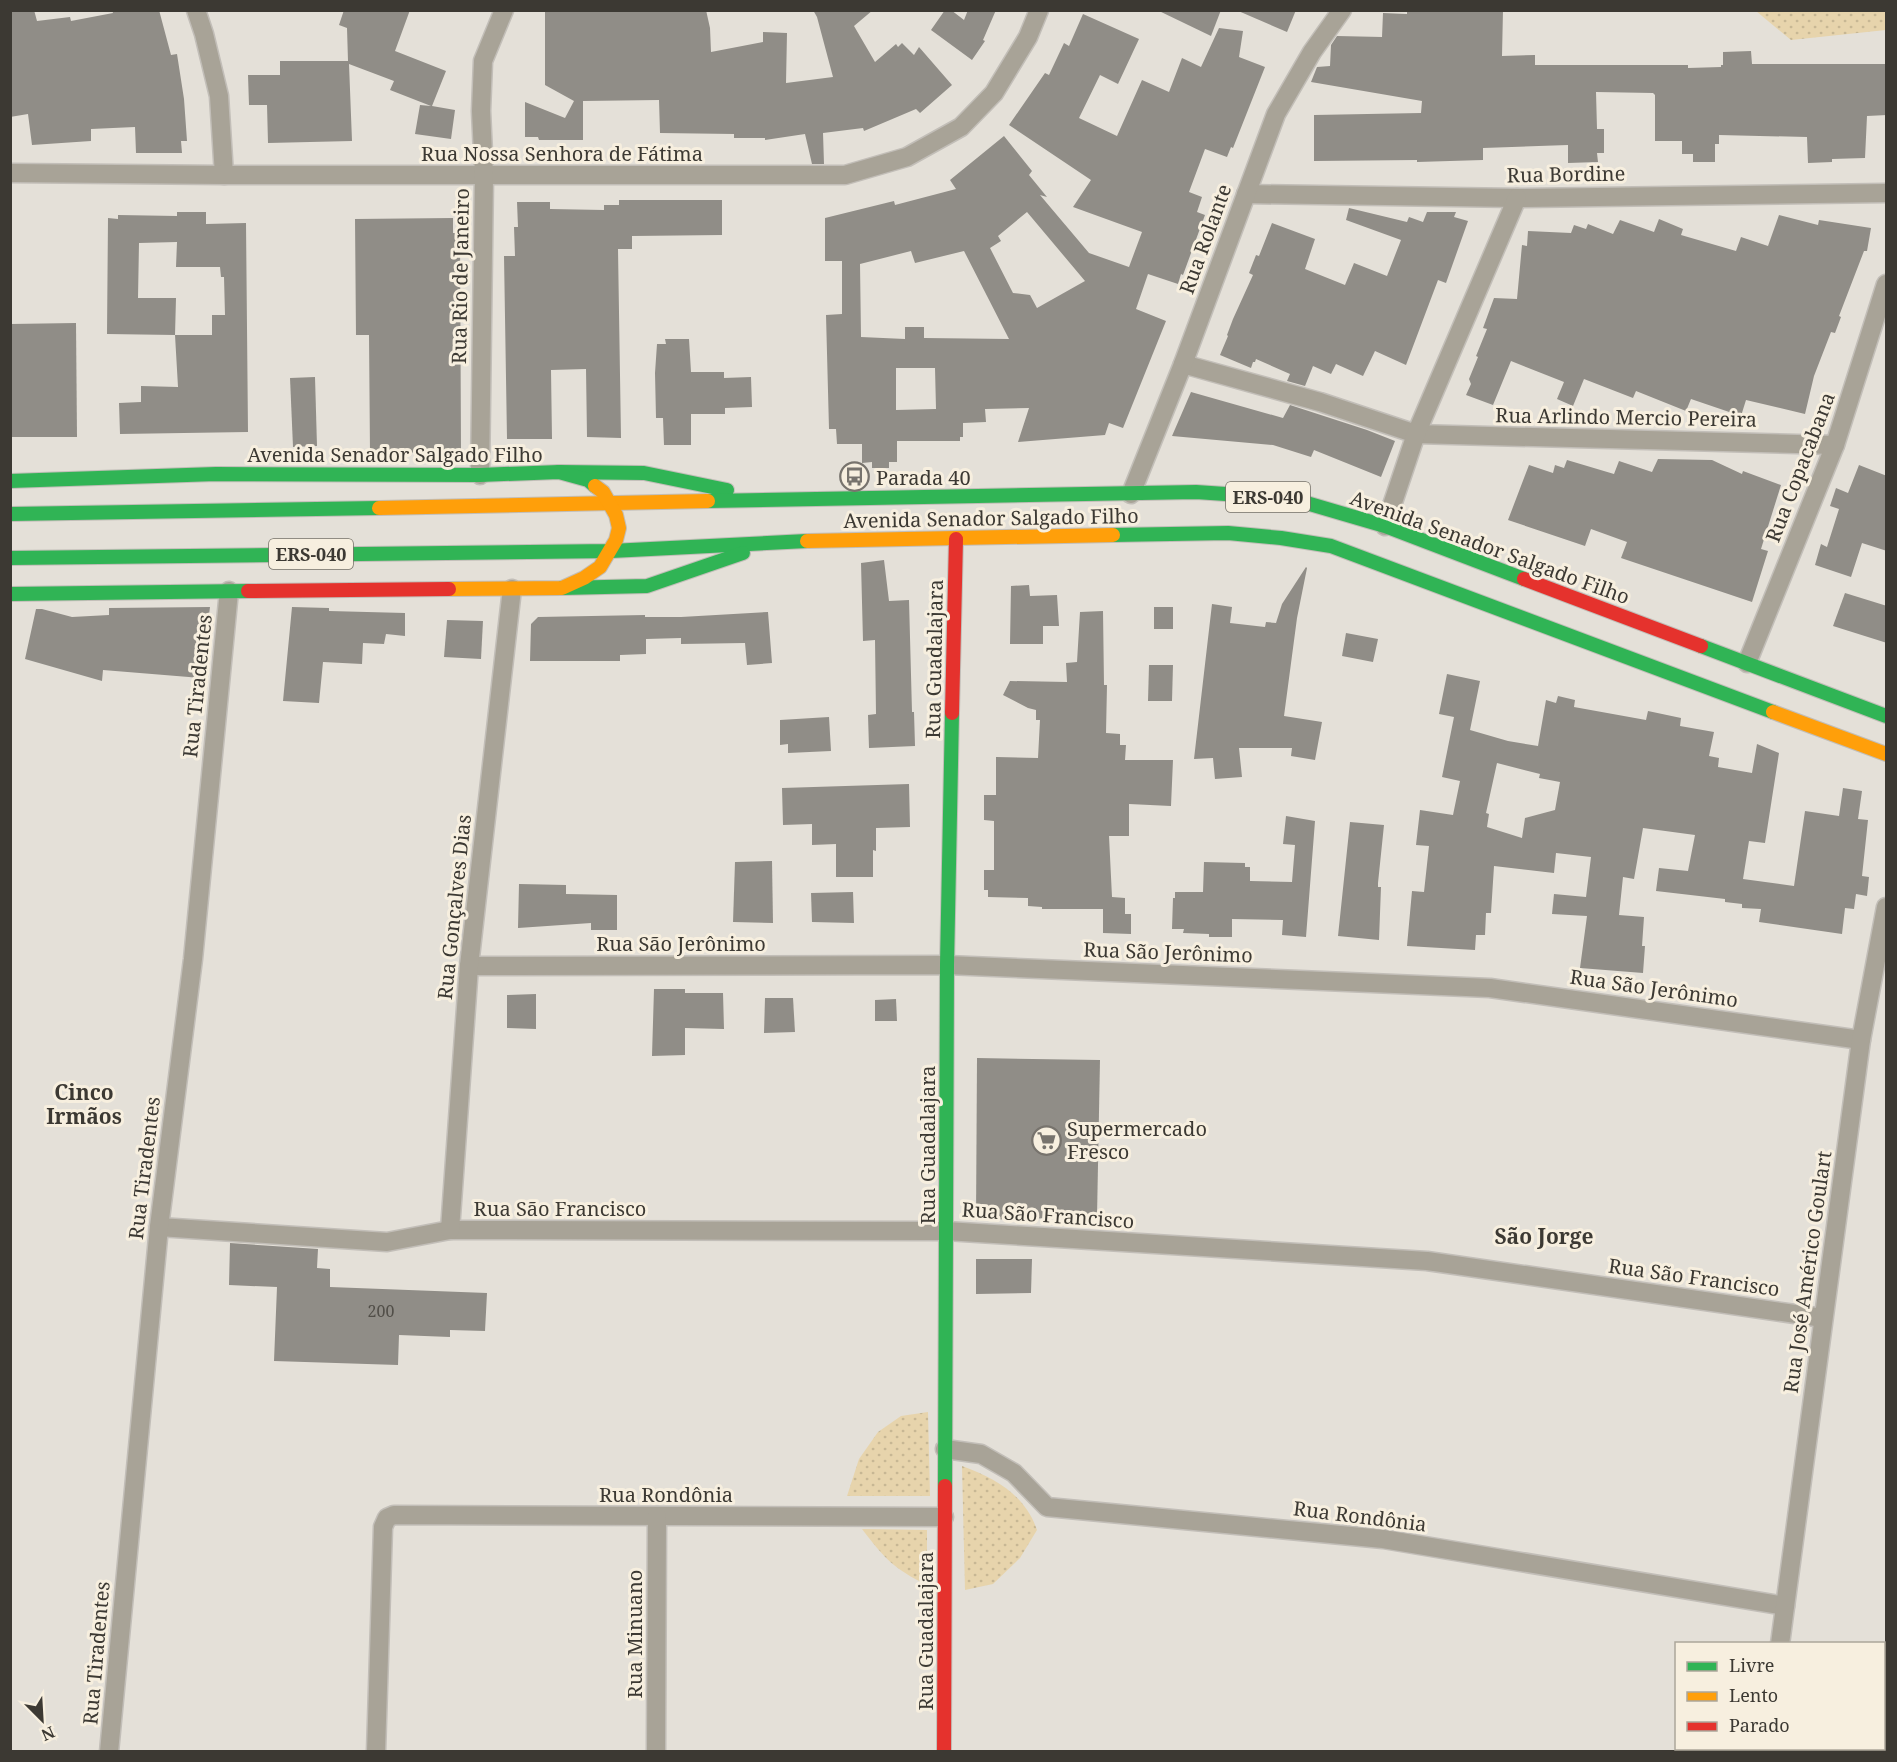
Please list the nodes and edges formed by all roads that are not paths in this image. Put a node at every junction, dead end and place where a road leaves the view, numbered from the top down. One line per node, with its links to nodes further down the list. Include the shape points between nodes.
1 (196, 10): 6 (street, via 219,96)
2 (504, 10): 7 (street, Rua Rio de Janeiro, via 483,61)
3 (1039, 10): 7 (street, Rua Nossa Senhora de Fátima, via 1028,37 994,93 961,127 908,157 845,175)
4 (1342, 10): 9 (street, Rua Rolante, via 1276,114)
5 (10, 173): 6 (street, Rua Nossa Senhora de Fátima)
6 (224, 175): 7 (street, Rua Nossa Senhora de Fátima)
7 (484, 175): 16 (street, Rua Rio de Janeiro)
8 (1887, 192): 10 (street, Rua Bordine)
9 (1246, 195): 10 (street, Rua Bordine); 12 (street, Rua Rolante)
10 (1517, 198): 13 (street)
11 (1887, 284): 14 (street, Rua Copacabana)
12 (1183, 364): 13 (street, Rua Arlindo Mercio Pereira, via 1320,402); 20 (street, Rua Rolante)
13 (1416, 434): 14 (street, Rua Arlindo Mercio Pereira); 24 (street)
14 (1835, 445): 34 (street, Rua Copacabana)
15 (559, 472): 16 (main road, Avenida Senador Salgado Filho); 21 (main road, Avenida Senador Salgado Filho, via 644,473); 22 (main road, via 588,480)
16 (480, 475): 18 (main road, Avenida Senador Salgado Filho, via 216,474)
17 (10, 481): 18 (main road, Avenida Senador Salgado Filho)
18 (30, 481): 19 (main road)
19 (10, 488)
20 (1131, 494): 21 (main road, Avenida Senador Salgado Filho / ERS-040); 24 (main road, Avenida Senador Salgado Filho / ERS-040, via 1196,492 1303,502)
21 (777, 499): 22 (main road, Avenida Senador Salgado Filho / ERS-040)
22 (610, 504): 23 (main road, Avenida Senador Salgado Filho / ERS-040); 27 (main road, via 619,528)
23 (10, 514)
24 (1385, 526): 34 (main road, Avenida Senador Salgado Filho / ERS-040)
25 (956, 539): 26 (main road, Avenida Senador Salgado Filho / ERS-040); 36 (main road, Avenida Senador Salgado Filho / ERS-040, via 1228,533 1331,546); 38 (main road, Rua Guadalajara)
26 (778, 542): 27 (main road, Avenida Senador Salgado Filho / ERS-040); 29 (main road, Avenida Senador Salgado Filho, via 647,586)
27 (611, 551): 28 (main road, Avenida Senador Salgado Filho / ERS-040); 29 (main road, via 600,567)
28 (10, 558)
29 (562, 588): 30 (main road, Avenida Senador Salgado Filho)
30 (512, 589): 31 (main road, Avenida Senador Salgado Filho); 39 (street, Rua Gonçalves Dias)
31 (229, 591): 32 (main road, Avenida Senador Salgado Filho); 41 (street, Rua Tiradentes, via 192,959)
32 (11, 593): 33 (main road)
33 (10, 609)
34 (1747, 663): 35 (main road, Avenida Senador Salgado Filho / ERS-040)
35 (1887, 716)
36 (1887, 754)
37 (1887, 907): 40 (street, Rua José Américo Goulart)
38 (947, 964): 39 (street, Rua São Jerônimo); 40 (street, Rua São Jerônimo, via 1490,988); 43 (main road, Rua Guadalajara)
39 (469, 966): 42 (street, Rua Gonçalves Dias)
40 (1861, 1040): 44 (street, Rua José Américo Goulart)
41 (159, 1227): 42 (street, Rua São Francisco, via 387,1242); 50 (street, Rua Tiradentes)
42 (450, 1230): 43 (street, Rua São Francisco)
43 (946, 1231): 44 (street, Rua São Francisco, via 1427,1261); 45 (main road, Rua Guadalajara)
44 (1823, 1318): 48 (street, Rua José Américo Goulart)
45 (945, 1449): 47 (main road, Rua Guadalajara); 48 (street, Rua Rondônia, via 981,1454 1014,1473 1047,1507 1383,1539)
46 (657, 1516): 47 (street, Rua Rondônia); 51 (street, Rua Rondônia, via 387,1518 383,1527); 52 (street, Rua Minuano)
47 (944, 1517): 53 (main road, Rua Guadalajara)
48 (1785, 1606): 49 (street, Rua José Américo Goulart)
49 (1780, 1642)
50 (109, 1752)
51 (376, 1752)
52 (656, 1752)
53 (944, 1752)

